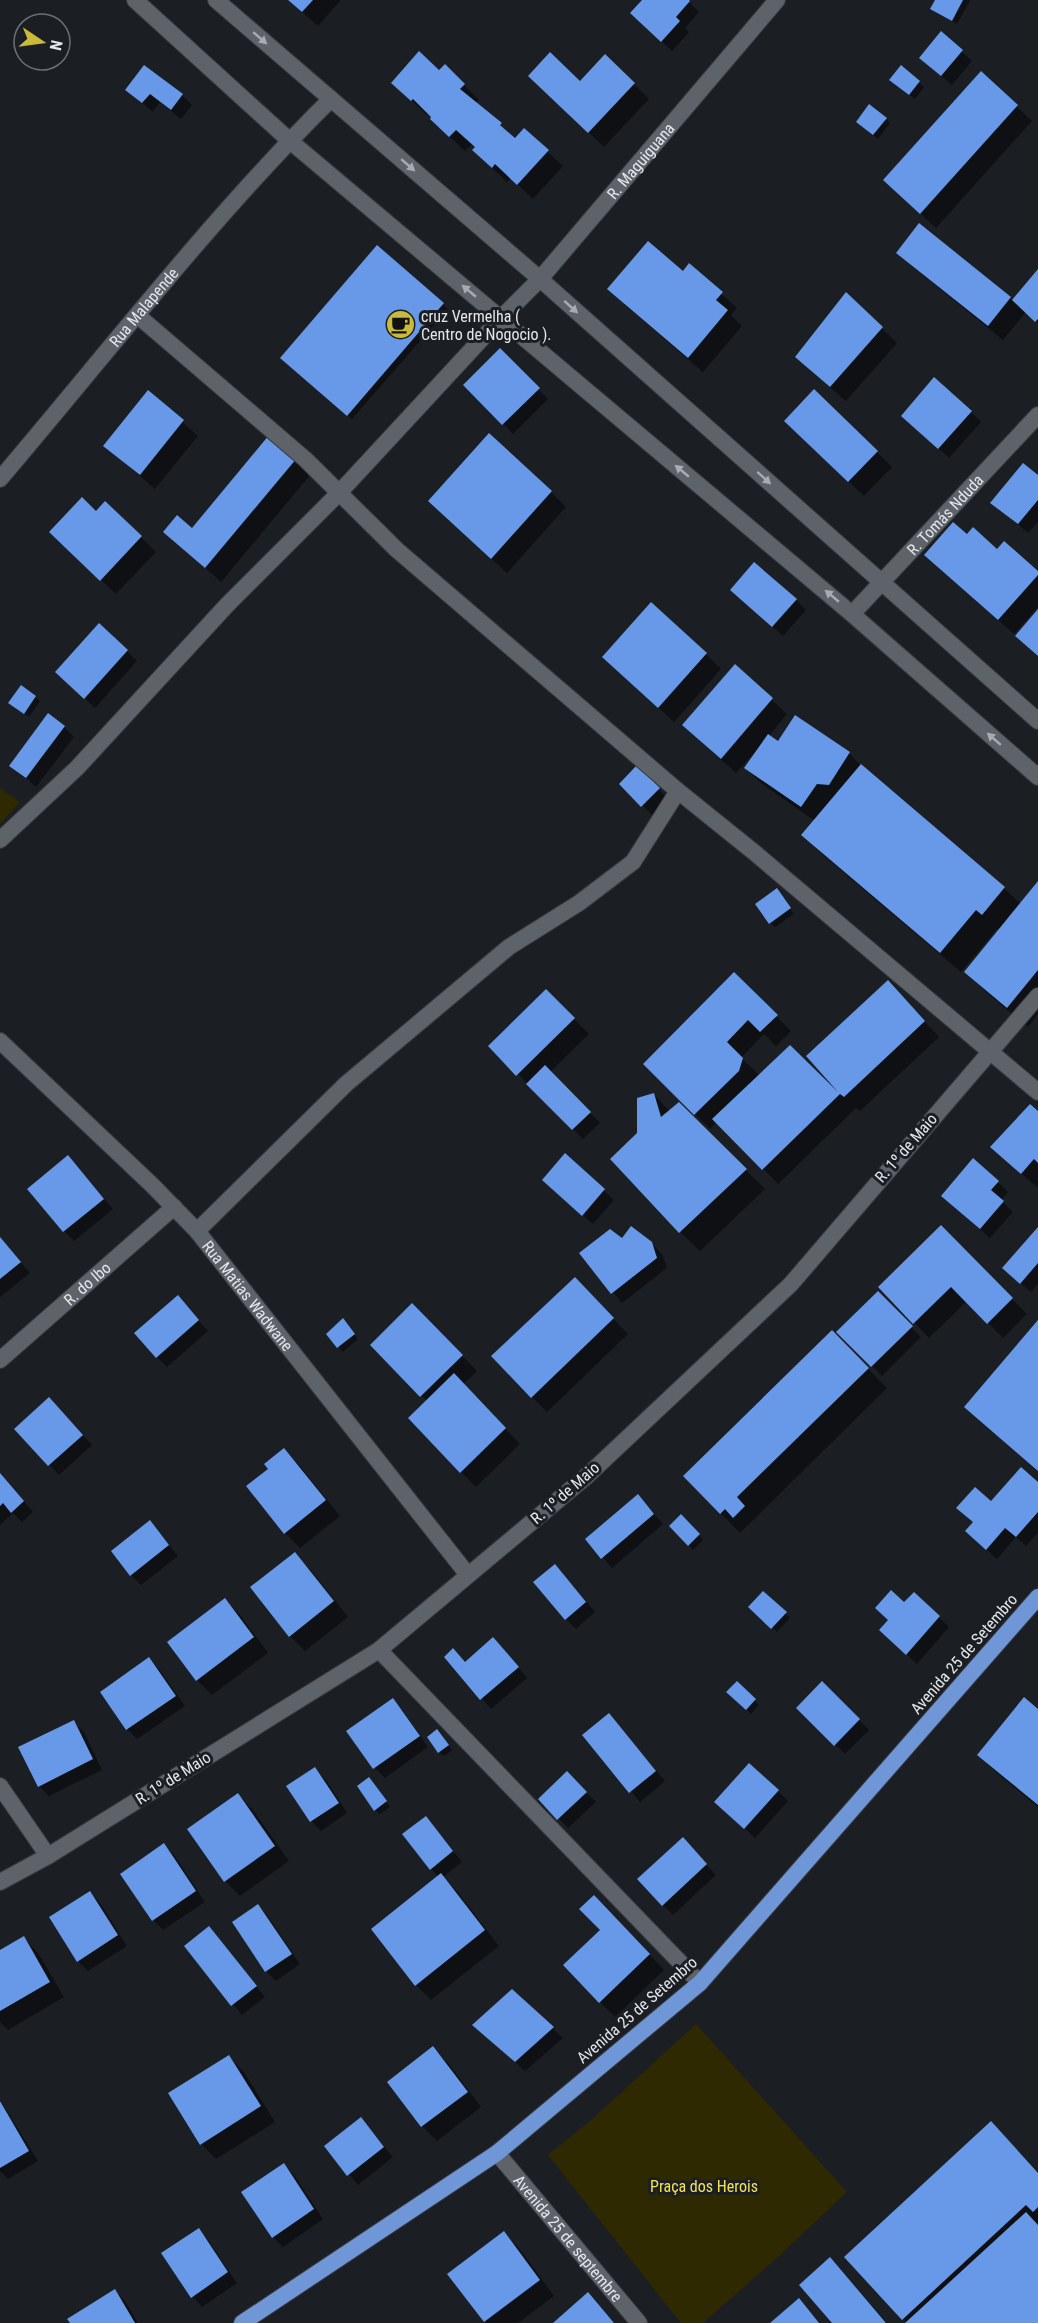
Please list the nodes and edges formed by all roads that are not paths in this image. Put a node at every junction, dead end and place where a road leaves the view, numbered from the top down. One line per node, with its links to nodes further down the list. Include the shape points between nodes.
1 (216, 0): 4 (street, one-way to 4)
2 (777, 0): 6 (street, R. Maguiguana)
3 (137, 1): 5 (street)
4 (331, 99): 5 (street, Rua Malapende); 6 (street, one-way to 6)
5 (290, 141): 7 (street, Rua Malapende); 8 (street, one-way to 5)
6 (540, 279): 8 (street, R. Maguiguana); 12 (street, one-way to 12)
7 (137, 315): 10 (street, Rua Malapende); 11 (street, via 305,459)
8 (501, 318): 11 (street, R. Maguiguana); 13 (street, one-way to 8)
9 (1038, 415): 12 (street, R. Tomás Nduda)
10 (0, 479)
11 (339, 493): 16 (street, via 397,550); 17 (street, R. Maguiguana, via 227,604 77,768)
12 (881, 581): 13 (street, R. Tomás Nduda); 14 (street)
13 (852, 614): 15 (street, one-way to 13)
14 (1038, 721)
15 (1038, 777)
16 (678, 791): 20 (street); 23 (street, via 633,862 579,903 510,947 363,1069)
17 (0, 840)
18 (1038, 996): 20 (street, R. 1º de Maio)
19 (0, 1041): 22 (street, Rua Matias Wadwane)
20 (990, 1050): 21 (street); 25 (street, R. 1º de Maio, via 790,1284 588,1475)
21 (1038, 1092)
22 (174, 1208): 23 (street, Rua Matias Wadwane); 24 (street, R. do Ibo)
23 (197, 1231): 25 (street, Rua Matias Wadwane)
24 (0, 1360)
25 (468, 1575): 27 (street, R. 1º de Maio)
26 (1038, 1597): 31 (highway, Avenida 25 de Setembro)
27 (379, 1650): 29 (street, R. 1º de Maio); 31 (street)
28 (0, 1786): 29 (street)
29 (48, 1856): 30 (street, R. 1º de Maio)
30 (0, 1882)
31 (700, 1983): 32 (highway, Avenida 25 de Setembro)
32 (497, 2153): 33 (highway, Avenida 25 de Setembro); 34 (street, Avenida 25 de septembre)
33 (242, 2323)
34 (639, 2323)

